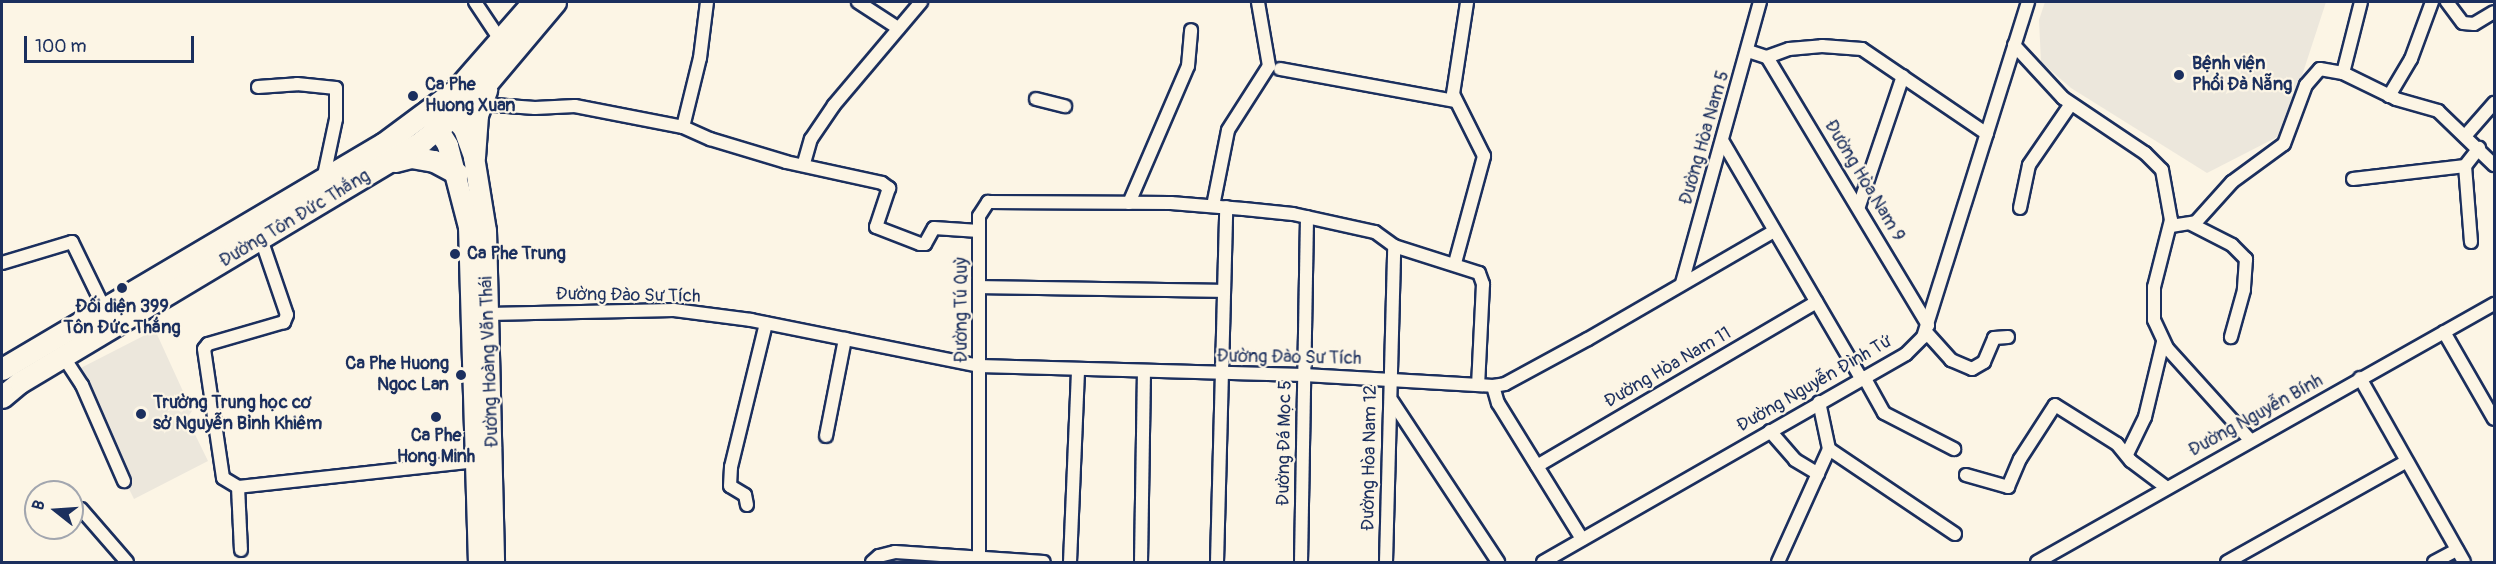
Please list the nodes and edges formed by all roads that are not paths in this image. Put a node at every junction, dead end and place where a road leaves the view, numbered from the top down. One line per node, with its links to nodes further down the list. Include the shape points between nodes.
1 (475, 2): 17 (street)
2 (533, 2): 17 (highway, Đường Tôn Đức Thắng)
3 (555, 2): 24 (highway, Đường Tôn Đức Thắng)
4 (707, 2): 34 (street, via 700,58)
5 (858, 2): 15 (street)
6 (921, 2): 15 (street)
7 (1257, 2): 48 (street, via 1269,66 1228,130)
8 (1467, 2): 28 (street)
9 (1760, 2): 19 (street, Đường Hòa Nam 5)
10 (2028, 2): 18 (street, Đường Nguyễn Đình Tứ)
11 (2361, 2): 22 (street)
12 (2432, 2): 26 (street, via 2411,59)
13 (2447, 2): 14 (street, via 2463,23 2475,24)
14 (2494, 12)
15 (898, 28): 41 (street, via 834,105 811,140)
16 (1191, 30): 47 (street, via 1188,66)
17 (501, 40): 33 (highway, Đường Tôn Đức Thắng)
18 (2014, 45): 31 (street); 35 (street, Đường Nguyễn Đình Tứ)
19 (1748, 51): 20 (street); 37 (street, Đường Hòa Nam 5)
20 (1767, 57): 23 (street, via 1789,49 1846,45 1862,49); 49 (street, Đường Hòa Nam 9)
21 (1280, 69): 28 (street)
22 (2343, 73): 26 (street); 53 (street, via 2326,69 2314,74 2284,144 2232,182)
23 (1903, 76): 35 (street); 49 (street)
24 (492, 79): 30 (highway); 33 (highway, Đường Tôn Đức Thắng)
25 (258, 87): 46 (street, via 297,84 336,88 336,118)
26 (2389, 96): 36 (street, via 2439,111)
27 (1036, 99): 32 (street)
28 (1455, 101): 61 (street, via 1484,156)
29 (2494, 103): 36 (street)
30 (480, 104): 34 (street, via 575,106); 39 (highway)
31 (2071, 104): 51 (street, via 2029,165); 54 (street, via 2155,161 2165,177)
32 (1065, 106)
33 (440, 115): 39 (main road, Đường Hoàng Văn Thái); 40 (highway, Đường Tôn Đức Thắng); 44 (main road, Đường Hoàng Văn Thái); 46 (highway, Đường Tôn Đức Thắng)
34 (682, 127): 41 (street, via 710,140)
35 (1987, 134): 70 (street, Đường Nguyễn Đình Tứ)
36 (2466, 135): 38 (street)
37 (1723, 142): 56 (street); 62 (street, Đường Hòa Nam 5)
38 (2479, 148): 42 (street); 43 (street)
39 (474, 156): 68 (main road, Đường Hoàng Văn Thái, via 486,231)
40 (392, 162): 44 (highway, via 411,158 434,161); 57 (highway, Đường Tôn Đức Thắng)
41 (804, 163): 55 (street, via 889,188 875,224 881,232 922,245 934,228)
42 (2494, 165)
43 (2465, 166): 45 (street); 58 (street)
44 (457, 172): 98 (main road, Đường Hoàng Văn Thái, via 469,227)
45 (2353, 179)
46 (323, 180): 67 (highway, Đường Tôn Đức Thắng)
47 (1130, 202): 48 (street, Đường Tú Quỳ); 55 (street, Đường Tú Quỳ, via 996,201 981,208)
48 (1213, 206): 50 (street, Đường Tú Quỳ)
49 (1859, 206): 70 (street, Đường Hòa Nam 9)
50 (1226, 207): 52 (street, Đường Tú Quỳ); 64 (street)
51 (2020, 208)
52 (1307, 217): 59 (street, Đường Tú Quỳ, via 1375,232); 82 (street, Đường Đá Mọc 5)
53 (2191, 224): 54 (street); 73 (street, via 2232,245 2246,259 2244,290)
54 (2170, 226): 75 (street, via 2153,300 2154,320)
55 (979, 231): 63 (street, Đường Tú Quỳ)
56 (1774, 231): 62 (street, Đường Đào Sư Tích); 65 (street)
57 (261, 239): 76 (highway, Đường Tôn Đức Thắng); 104 (street, via 287,315 284,322 208,344 204,349 223,478)
58 (2471, 242)
59 (1394, 246): 61 (street, Đường Tú Quỳ); 85 (street, Đường Hòa Nam 12)
60 (2, 263): 67 (street, via 72,242)
61 (1455, 263): 86 (street, Đường Tú Quỳ, via 1477,270 1482,279)
62 (1682, 283): 87 (street, Đường Đào Sư Tích, via 1505,384)
63 (981, 287): 64 (street); 77 (street, Đường Tú Quỳ)
64 (1224, 291): 81 (street)
65 (1817, 302): 83 (street); 100 (street, Đường Hòa Nam 11)
66 (2494, 304): 71 (street, Đường Nguyễn Bính)
67 (104, 308): 78 (highway, Đường Tôn Đức Thắng)
68 (488, 314): 69 (street, Đường Đào Sư Tích, via 674,310); 115 (main road, Đường Hoàng Văn Thái)
69 (766, 323): 74 (street, Đường Đào Sư Tích); 106 (street, via 729,482 734,490 745,495)
70 (1927, 329): 72 (street, Đường Hòa Nam 9, via 1952,360 1972,369 1984,362 1994,338); 83 (street, Đường Nguyễn Đình Tứ, via 1906,354)
71 (2444, 332): 84 (street, Đường Nguyễn Bính); 91 (street)
72 (2007, 337)
73 (2230, 337)
74 (845, 339): 77 (street, Đường Đào Sư Tích); 93 (street)
75 (2163, 342): 94 (street); 97 (street, via 2145,417)
76 (63, 356): 88 (highway, Đường Tôn Đức Thắng); 103 (street, via 82,385)
77 (979, 366): 79 (street, Đường Đào Sư Tích); 112 (street, Đường Tú Quỳ)
78 (2, 369)
79 (1078, 370): 80 (street, Đường Đào Sư Tích); 118 (street)
80 (1144, 373): 81 (street, Đường Đào Sư Tích); 119 (street)
81 (1222, 375): 82 (street, Đường Đào Sư Tích); 120 (street)
82 (1304, 375): 85 (street, Đường Đào Sư Tích); 121 (street, Đường Đá Mọc 5)
83 (1862, 378): 90 (street, Đường Nguyễn Đình Tứ); 96 (street, via 1884,413)
84 (2360, 378): 94 (street, Đường Nguyễn Bính); 99 (street)
85 (1389, 379): 86 (street, Đường Đào Sư Tích); 89 (street, Đường Hòa Nam 12)
86 (1478, 385): 87 (street, Đường Đào Sư Tích)
87 (1493, 386): 100 (street, via 1498,403)
88 (2, 397)
89 (1392, 401): 122 (street, Đường Hòa Nam 12); 123 (street)
90 (1819, 402): 92 (street, Đường Nguyễn Đình Tứ); 95 (street)
91 (2494, 419)
92 (1770, 431): 101 (street, via 1795,460); 109 (street, Đường Nguyễn Đình Tứ)
93 (826, 436)
94 (2250, 440): 105 (street, Đường Nguyễn Bính)
95 (1829, 449): 101 (street); 108 (street)
96 (1954, 449)
97 (2128, 452): 102 (street, via 2055,405 2020,459 2008,487); 105 (street, via 2132,461)
98 (478, 461): 104 (street); 114 (main road, Đường Hoàng Văn Thái)
99 (2407, 461): 111 (street); 127 (street)
100 (1537, 466): 109 (street)
101 (1818, 474): 125 (street)
102 (1966, 475)
103 (124, 481)
104 (238, 487): 110 (street)
105 (2167, 488): 126 (street, Đường Nguyễn Bính)
106 (747, 505)
107 (84, 512): 113 (street)
108 (1955, 534)
109 (1582, 539): 124 (street, Đường Nguyễn Đình Tứ)
110 (241, 550)
111 (2457, 550): 128 (street); 129 (street)
112 (979, 561): 116 (street, via 895,552); 117 (street)
113 (127, 562)
114 (479, 562)
115 (494, 562)
116 (872, 562)
117 (1044, 562)
118 (1070, 562)
119 (1141, 562)
120 (1217, 562)
121 (1301, 562)
122 (1386, 562)
123 (1498, 562)
124 (1543, 562)
125 (1778, 562)
126 (2037, 562)
127 (2227, 562)
128 (2434, 562)
129 (2464, 562)

